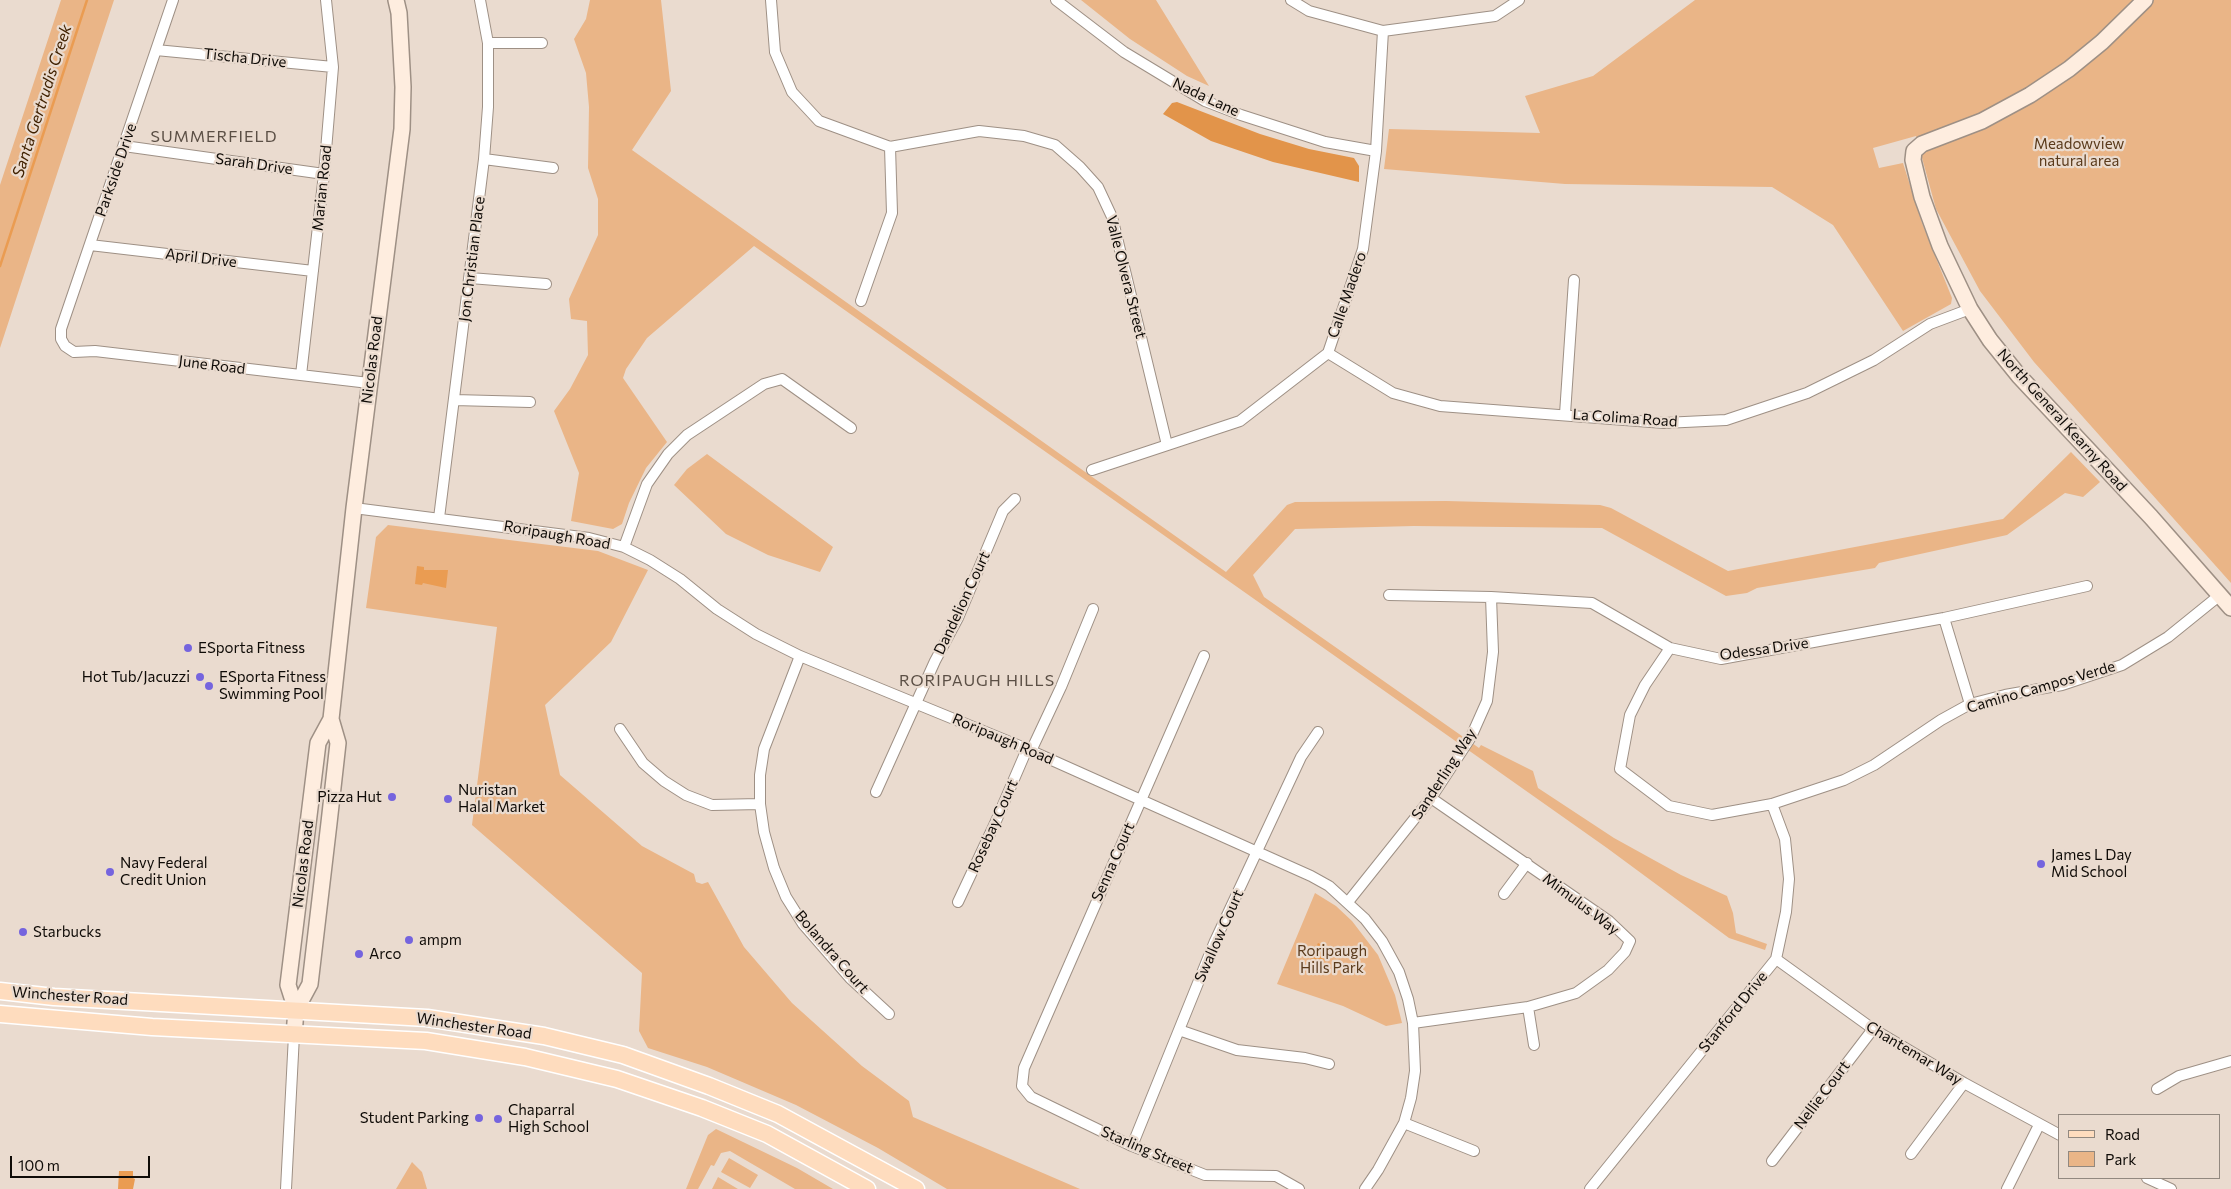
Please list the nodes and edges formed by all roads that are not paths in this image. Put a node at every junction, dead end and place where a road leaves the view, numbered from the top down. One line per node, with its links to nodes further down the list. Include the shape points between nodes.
1 (173, 0): 13 (street, Parkside Drive)
2 (326, 0): 14 (street, Marian Road)
3 (396, 0): 31 (main road, Nicolas Road, via 403,87 402,129)
4 (480, 0): 11 (street, Jon Christian Place)
5 (771, 0): 16 (street, via 775,52 796,98 819,121)
6 (1056, 0): 17 (street, Nada Lane, via 1124,52 1205,100 1325,142)
7 (1291, 0): 10 (street, via 1309,11)
8 (1519, 0): 10 (street, via 1494,16)
9 (2145, 0): 27 (main road, North General Kearny Road, via 2102,42 2030,95 1982,121 1922,144 1914,151 1913,160 1922,197 1940,246)
10 (1383, 32): 17 (street, Calle Madero)
11 (488, 43): 12 (street); 18 (street, Jon Christian Place)
12 (542, 43)
13 (156, 50): 14 (street, Tischa Drive); 15 (street, Parkside Drive)
14 (333, 67): 20 (street, Marian Road)
15 (124, 146): 20 (street, Sarah Drive); 21 (street, Parkside Drive)
16 (890, 147): 26 (street, via 892,213); 36 (street, Valle Olvera Street, via 979,131 1024,136 1055,145 1080,167 1098,188 1112,217)
17 (1376, 151): 29 (street, Calle Madero, via 1364,249)
18 (484, 158): 19 (street); 23 (street, Jon Christian Place)
19 (553, 168)
20 (324, 174): 22 (street, Marian Road)
21 (90, 245): 22 (street, April Drive); 28 (street, Parkside Drive, via 61,329)
22 (313, 271): 30 (street, Marian Road)
23 (470, 278): 25 (street); 32 (street, Jon Christian Place)
24 (1574, 280): 34 (street)
25 (546, 284)
26 (861, 301)
27 (1970, 309): 34 (street, La Colima Road, via 1930,324 1874,360 1807,393 1726,420 1664,423); 43 (main road, North General Kearny Road, via 2019,376)
28 (61, 339): 30 (street, June Road, via 74,352 95,351)
29 (1328, 353): 34 (street, La Colima Road, via 1393,394 1440,406); 36 (street, Calle Madero, via 1240,421)
30 (301, 375): 31 (street, June Road)
31 (369, 383): 39 (main road, Nicolas Road)
32 (454, 400): 33 (street); 40 (street, Jon Christian Place)
33 (530, 402)
34 (1564, 414)
35 (851, 428): 41 (street, via 782,379 764,384 687,435 668,454 647,484)
36 (1167, 445): 37 (street, Calle Madero)
37 (1092, 470)
38 (1015, 499): 52 (street, Dandelion Court, via 1003,511 958,618)
39 (354, 508): 40 (street, Roripaugh Road); 54 (main road, Nicolas Road)
40 (439, 518): 41 (street, Roripaugh Road, via 589,538)
41 (624, 547): 50 (street, Roripaugh Road, via 665,570 756,634)
42 (2087, 586): 48 (street, Odessa Drive)
43 (2220, 594): 46 (main road, North General Kearny Road); 53 (street, Camino Campos Verde, via 2168,637 2122,665 2062,685)
44 (1389, 595): 45 (street, Odessa Drive)
45 (1491, 597): 49 (street, Odessa Drive, via 1592,603); 59 (street, Sanderling Way, via 1493,652 1487,701 1466,745)
46 (2231, 608)
47 (1093, 609): 57 (street, Rosebay Court, via 1061,687)
48 (1944, 618): 49 (street, Odessa Drive, via 1721,658); 53 (street)
49 (1670, 648): 62 (street, Camino Campos Verde, via 1630,715 1620,769 1670,806 1712,815)
50 (800, 656): 52 (street, Roripaugh Road); 61 (street, Bolandra Court, via 764,749)
51 (1204, 656): 60 (street, Senna Court)
52 (916, 702): 57 (street, Roripaugh Road); 58 (street, Dandelion Court)
53 (1970, 704): 62 (street, Camino Campos Verde, via 1874,765 1844,780)
54 (331, 719): 71 (main road, Nicolas Road, via 338,742 310,984); 71 (main road, Nicolas Road, via 318,743 288,985)
55 (620, 729): 61 (street, via 643,762 686,795 712,805)
56 (1318, 732): 63 (street, Swallow Court, via 1300,757)
57 (1029, 750): 60 (street, Roripaugh Road); 66 (street, Rosebay Court)
58 (876, 792)
59 (1431, 798): 64 (street, Mimulus Way); 67 (street, Sanderling Way)
60 (1140, 800): 63 (street, Roripaugh Road); 81 (street, Senna Court)
61 (760, 804): 73 (street, Bolandra Court, via 774,868 786,897 803,924 850,978)
62 (1772, 804): 68 (street, Stanford Drive, via 1785,839 1789,879)
63 (1258, 852): 67 (street, Roripaugh Road, via 1312,876); 76 (street, Swallow Court, via 1215,941)
64 (1527, 863): 65 (street); 70 (street, Mimulus Way, via 1630,941 1625,952 1608,970 1576,993)
65 (1504, 894)
66 (958, 902)
67 (1348, 902): 74 (street, Roripaugh Road, via 1382,941 1393,959 1408,999)
68 (1776, 959): 75 (street, Chantemar Way); 97 (street, Stanford Drive)
69 (0, 992): 71 (main road, Winchester Road)
70 (1528, 1007): 74 (street, Mimulus Way); 78 (street)
71 (296, 1010): 77 (main road, Nicolas Road); 94 (main road, Winchester Road, via 427,1018 500,1028 623,1055 778,1114)
72 (0, 1014): 77 (main road, Winchester Road, via 152,1027)
73 (889, 1014)
74 (1412, 1022): 84 (street, Roripaugh Road, via 1415,1071)
75 (1873, 1029): 82 (street, Chantemar Way); 90 (street, Nellie Court)
76 (1179, 1030): 80 (street, via 1237,1050); 87 (street, Swallow Court)
77 (294, 1034): 92 (street, Nicolas Road); 93 (main road, Winchester Road, via 426,1041 525,1057 617,1079 767,1134)
78 (1534, 1045)
79 (2231, 1061): 83 (street, via 2179,1076)
80 (1329, 1064)
81 (1024, 1068): 87 (street, Starling Street, via 1022,1086 1031,1097)
82 (1964, 1083): 85 (street, Chantemar Way); 89 (street)
83 (2157, 1089)
84 (1404, 1123): 88 (street); 96 (street, Roripaugh Road)
85 (2039, 1125): 86 (street, Chantemar Way); 98 (street)
86 (2058, 1134)
87 (1132, 1146): 95 (street, Starling Street, via 1206,1175 1276,1176)
88 (1474, 1151)
89 (1911, 1154)
90 (1772, 1161)
91 (2148, 1179): 99 (street)
92 (286, 1189)
93 (867, 1189)
94 (916, 1189)
95 (1299, 1189)
96 (1365, 1189)
97 (1590, 1189)
98 (2007, 1189)
99 (2171, 1189)

